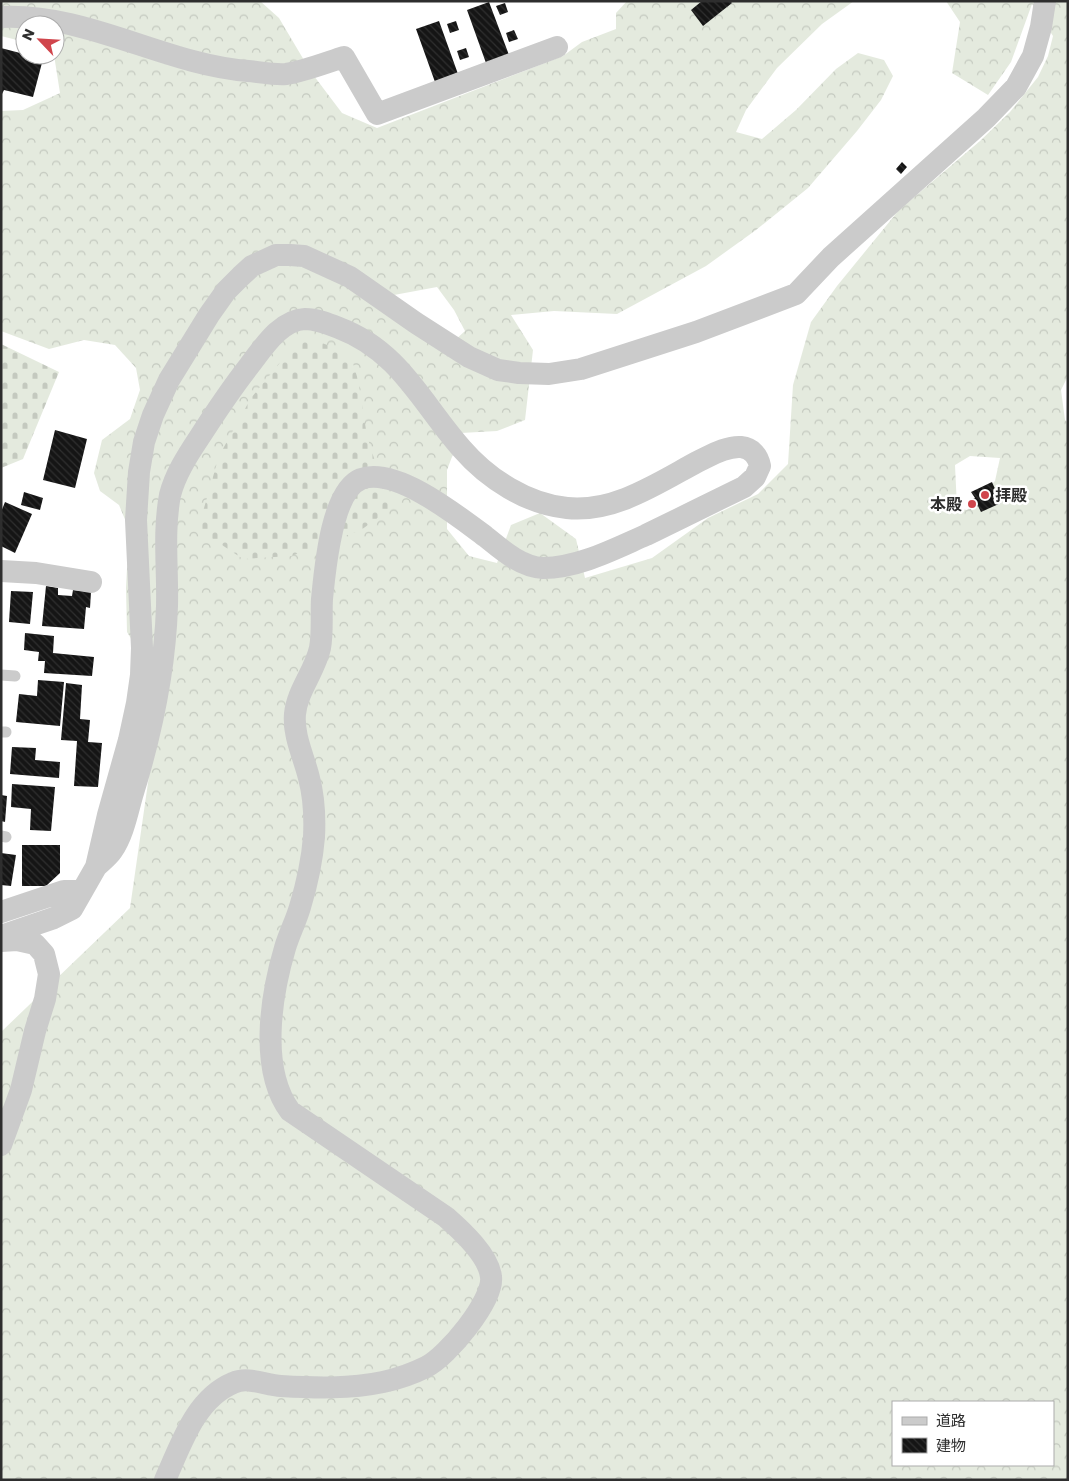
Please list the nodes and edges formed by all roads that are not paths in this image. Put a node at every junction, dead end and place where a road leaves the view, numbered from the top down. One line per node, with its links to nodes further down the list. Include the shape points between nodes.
1 (1045, 1): 8 (street, via 1032,56 1016,87 986,118 831,257 796,294 696,332 581,369 549,374 519,373 498,370 469,357 350,277 304,256 276,255 252,266 240,276 209,315 169,380 144,442 136,520 141,675 129,740)
2 (1, 17): 3 (street, via 43,18 72,24 176,57 226,69 286,74 344,57 377,114)
3 (557, 47)
4 (1, 571): 5 (street)
5 (91, 582)
6 (1, 674): 7 (lane)
7 (15, 676)
8 (96, 867): 9 (street); 14 (street, via 112,850 124,824 146,750 156,702 167,608 166,544 170,495 175,480 224,398 282,328 299,320 318,321 356,334 372,344 390,359 464,451 482,468 528,499 550,506 589,508 608,504 644,491 726,449 745,448 758,459 760,466 755,477 744,487 627,543 554,567 539,568 516,559 452,512 404,484 374,477 357,481 346,491 339,504 329,547 320,650 295,713 299,745 312,791 314,839 308,880 276,986 271,1035 274,1072 281,1100 290,1111 446,1217 487,1262 492,1279 474,1319 457,1340 427,1366 384,1382 335,1388 235,1381 218,1390 200,1408)
9 (80, 895): 10 (street, via 64,890); 11 (street, via 72,909)
10 (1, 912)
11 (1, 936)
12 (1, 941): 13 (street, via 35,944 44,954 49,974 20,1090)
13 (1, 1145)
14 (165, 1480)

